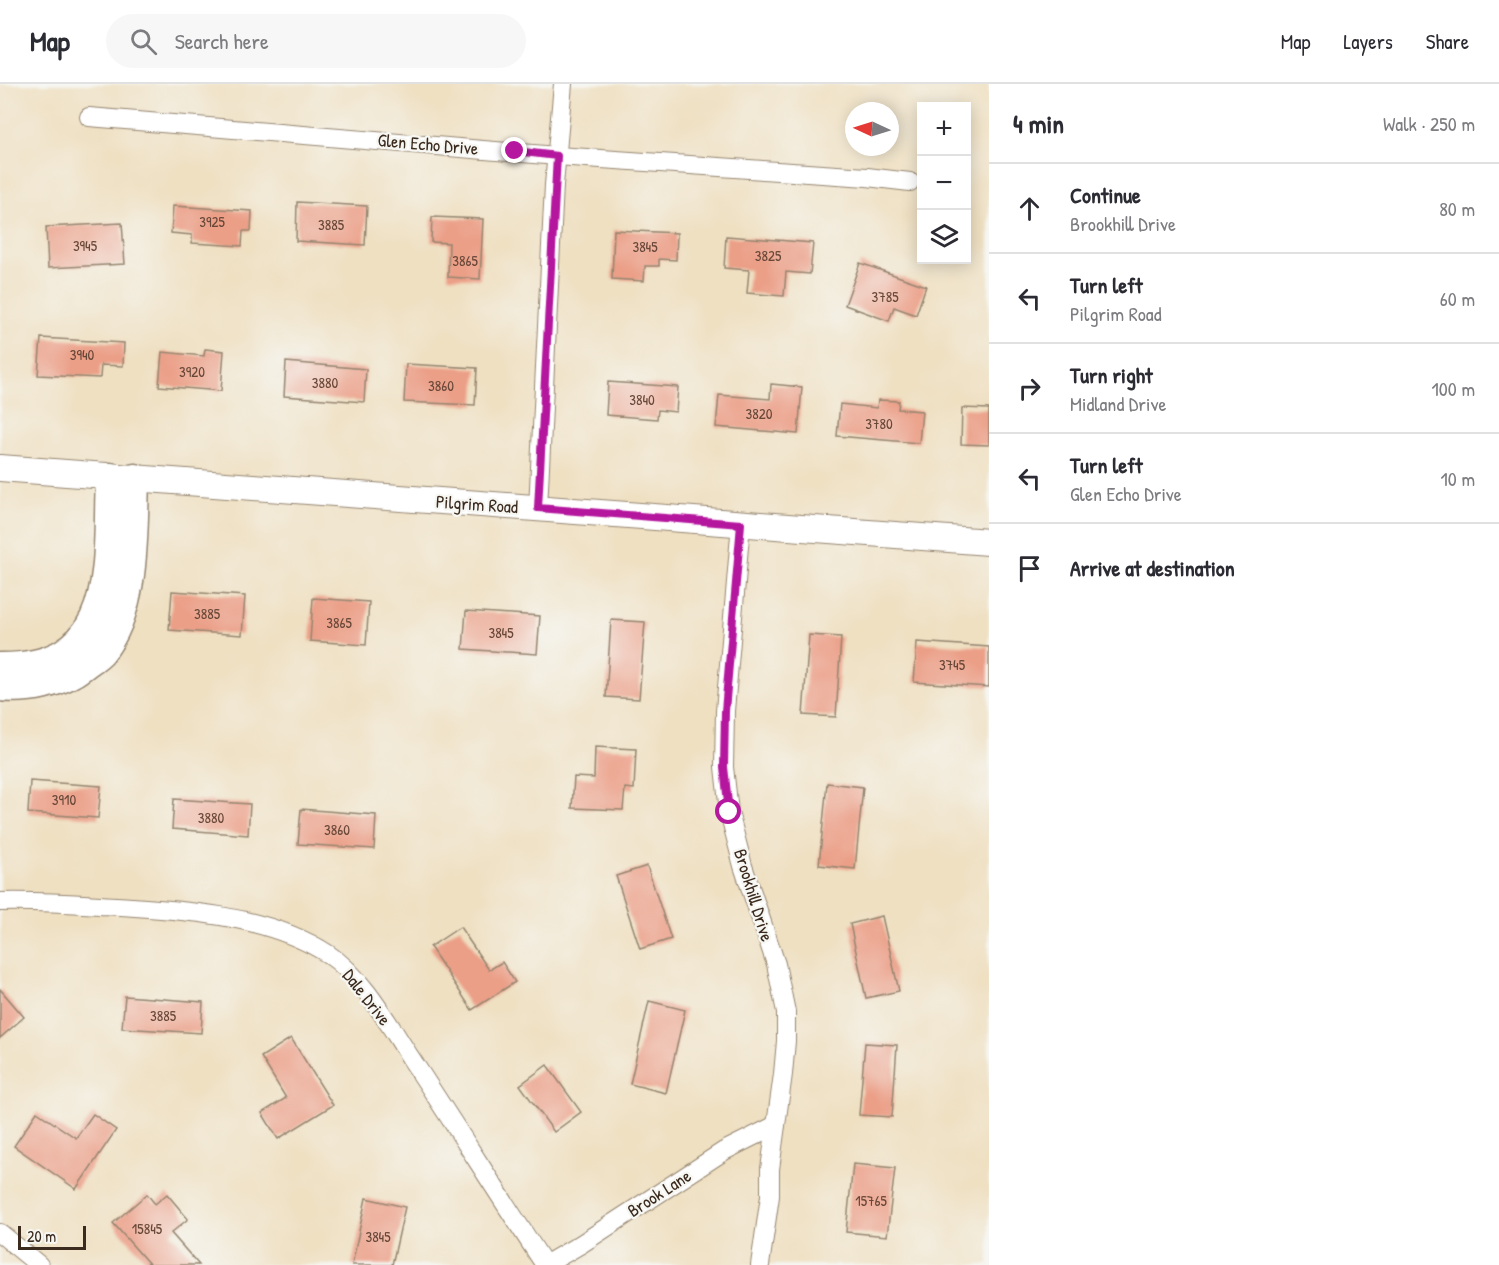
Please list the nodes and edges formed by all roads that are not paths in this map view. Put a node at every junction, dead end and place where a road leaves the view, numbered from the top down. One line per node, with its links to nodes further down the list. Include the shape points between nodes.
1 (563, 84): 3 (street)
2 (89, 117): 3 (street, Glen Echo Drive)
3 (557, 156): 4 (street, Glen Echo Drive); 7 (street)
4 (909, 182)
5 (0, 468): 6 (main road, Pilgrim Road)
6 (122, 477): 7 (main road, Pilgrim Road); 10 (main road, via 106,583 96,619 66,652 47,662); 11 (main road, via 132,558 113,634 100,653 71,676 46,685)
7 (538, 508): 8 (main road, Pilgrim Road)
8 (741, 524): 9 (main road, Pilgrim Road); 13 (street, Brookhill Drive, via 724,767 729,812 776,964 786,1012)
9 (989, 542)
10 (0, 667)
11 (0, 687)
12 (0, 902): 16 (street, Dale Drive, via 142,907 226,917 298,938 328,954 357,980 388,1024)
13 (776, 1125): 16 (street, Brook Lane, via 724,1152); 17 (street, Brookhill Drive)
14 (0, 1233): 15 (street)
15 (39, 1265)
16 (545, 1265)
17 (760, 1265)

